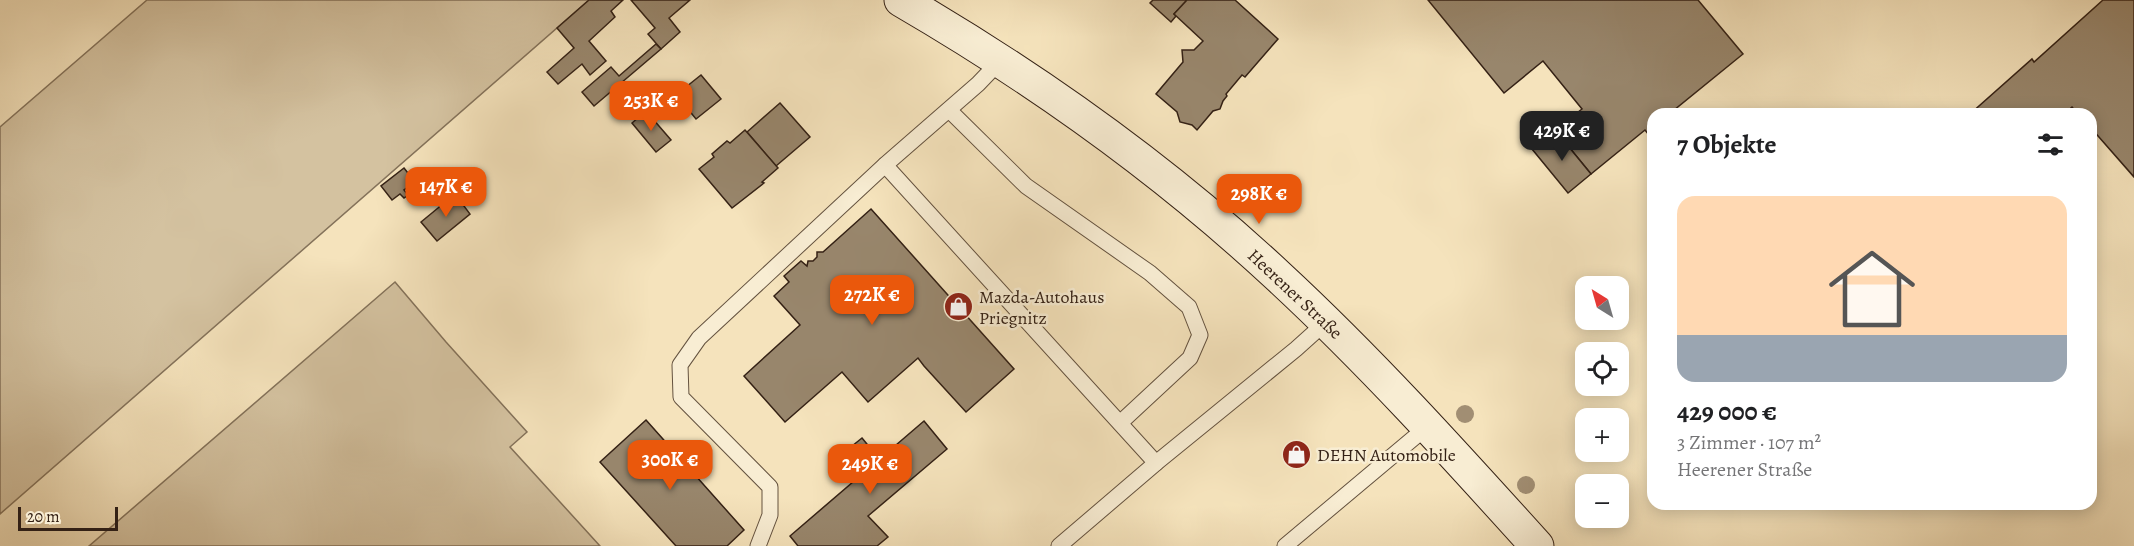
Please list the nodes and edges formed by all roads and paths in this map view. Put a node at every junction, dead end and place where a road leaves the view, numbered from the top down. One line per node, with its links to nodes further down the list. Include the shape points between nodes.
1 (901, 0): 2 (main road, Heerener Straße)
2 (1001, 60): 3 (lane); 5 (main road, Heerener Straße, via 1173,186)
3 (949, 110): 4 (lane); 6 (lane, via 1026,186 1150,273 1189,307 1200,335 1190,358)
4 (885, 165): 6 (lane); 9 (lane, via 699,338 680,365 681,398 770,487 770,515)
5 (1326, 322): 7 (main road, Heerener Straße); 8 (lane)
6 (1120, 423): 8 (lane)
7 (1428, 426): 11 (lane); 12 (main road, Heerener Straße)
8 (1156, 463): 10 (lane)
9 (758, 546)
10 (1059, 546)
11 (1285, 546)
12 (1537, 546)

